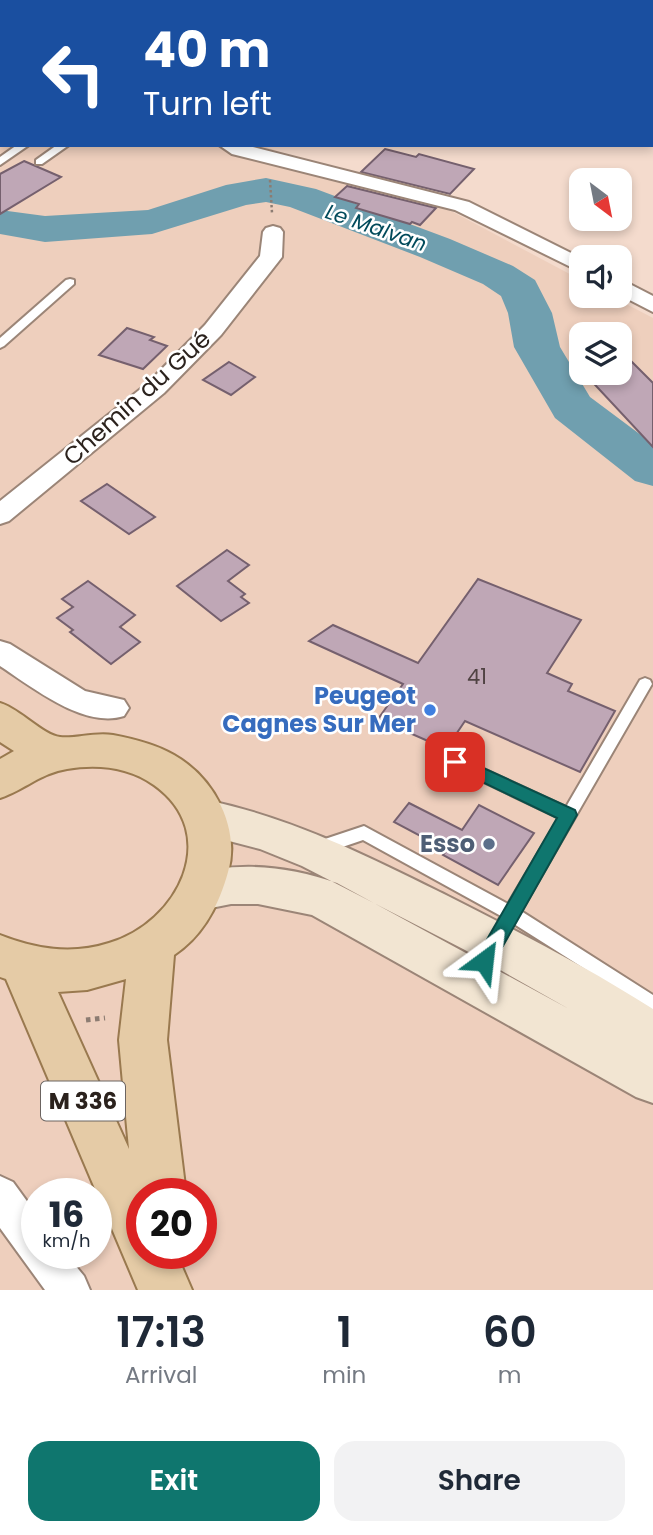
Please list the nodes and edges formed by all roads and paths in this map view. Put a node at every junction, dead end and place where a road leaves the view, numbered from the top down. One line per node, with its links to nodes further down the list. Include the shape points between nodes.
1 (21, 147): 4 (lane)
2 (61, 147): 5 (lane)
3 (234, 148): 9 (street, via 462,206)
4 (0, 162)
5 (38, 162)
6 (270, 178): 7 (path)
7 (271, 201)
8 (273, 232): 14 (street, Chemin du Gué, via 271,257 214,330 156,388)
9 (569, 260)
10 (70, 282): 13 (lane)
11 (632, 293): 12 (street)
12 (653, 305)
13 (0, 344)
14 (0, 515)
15 (0, 652): 17 (street, via 78,701)
16 (645, 684): 22 (lane)
17 (114, 708)
18 (0, 719): 19 (main road)
19 (55, 754): 21 (main road); 23 (main road, via 93,749 130,753 164,767 190,789)
20 (455, 762): 22 (lane)
21 (0, 781)
22 (568, 815): 25 (lane)
23 (206, 818): 24 (main road, via 211,854); 25 (main road, via 315,849)
24 (201, 891): 25 (main road, via 231,885 294,890); 26 (main road, via 181,920)
25 (493, 945): 28 (lane); 29 (main road); 30 (main road)
26 (152, 946): 27 (main road, via 111,965 66,972); 31 (main road, M 336, via 143,1040)
27 (11, 961): 33 (main road, M 336)
28 (653, 1004)
29 (653, 1036)
30 (653, 1080)
31 (158, 1178)
32 (0, 1195): 34 (street)
33 (126, 1203)
34 (21, 1225)
35 (54, 1269): 38 (street)
36 (156, 1269): 39 (main road)
37 (170, 1269): 40 (main road)
38 (70, 1290)
39 (165, 1290)
40 (172, 1290)

